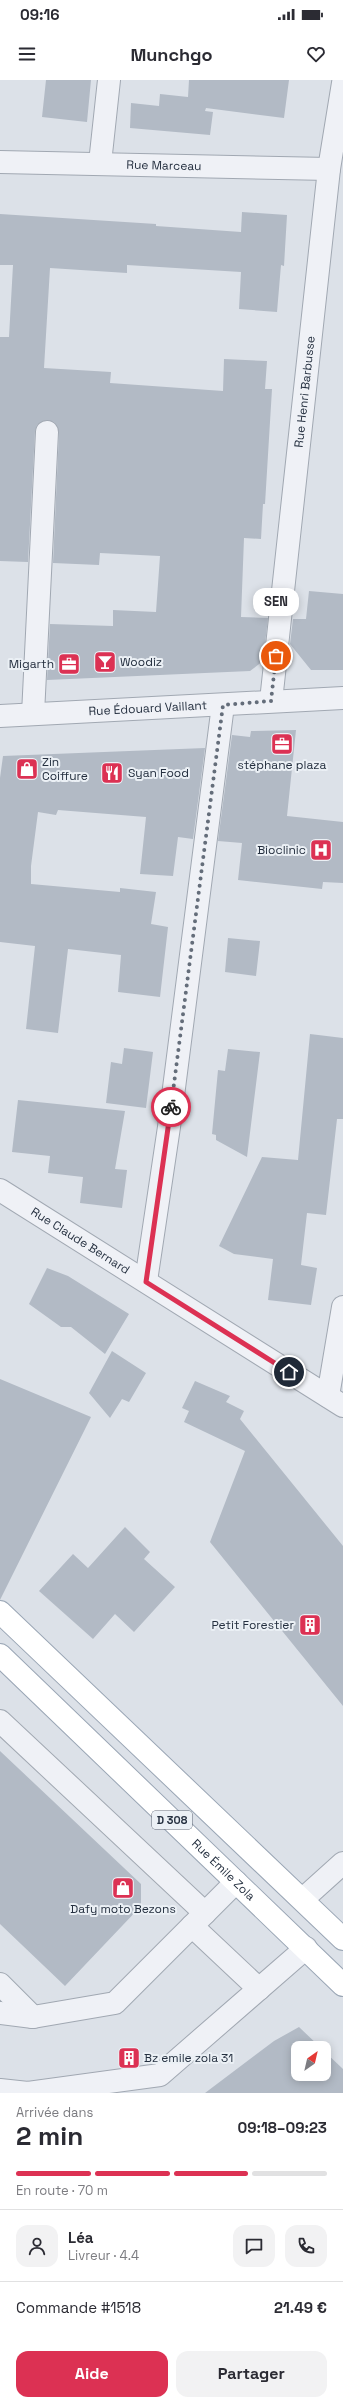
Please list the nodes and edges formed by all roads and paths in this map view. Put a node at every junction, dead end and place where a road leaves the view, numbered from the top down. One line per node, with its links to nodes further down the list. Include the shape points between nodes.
1 (109, 80): 4 (street)
2 (343, 84): 5 (street, Rue Henri Barbusse)
3 (0, 162): 4 (street, Rue Marceau)
4 (100, 163): 5 (street, Rue Marceau)
5 (329, 169): 8 (street, Rue Henri Barbusse)
6 (47, 432): 10 (street)
7 (343, 698): 8 (street, Rue Édouard Vaillant)
8 (271, 701): 9 (street, Rue Édouard Vaillant)
9 (223, 705): 10 (street, Rue Édouard Vaillant); 13 (street, via 169,1127)
10 (33, 714): 11 (street, Rue Édouard Vaillant)
11 (0, 716)
12 (0, 1190): 13 (street, Rue Claude Bernard)
13 (146, 1282): 15 (street, Rue Claude Bernard)
14 (343, 1307): 15 (street)
15 (335, 1401)
16 (0, 1612): 21 (main road, D 308)
17 (0, 1655): 20 (main road, Rue Émile Zola / D 308)
18 (0, 1721): 22 (street)
19 (343, 1863): 21 (street)
20 (236, 1882): 22 (street); 24 (main road, Rue Émile Zola / D 308)
21 (303, 1899): 23 (main road, D 308)
22 (199, 1920): 27 (street); 29 (street, via 115,2003)
23 (343, 1939)
24 (306, 1948): 26 (main road, Rue Émile Zola / D 308); 27 (street)
25 (0, 1984): 29 (street)
26 (343, 1985)
27 (259, 1989): 30 (street, via 160,2075 28,2093)
28 (0, 2013): 29 (street)
29 (33, 2017)
30 (0, 2090)

